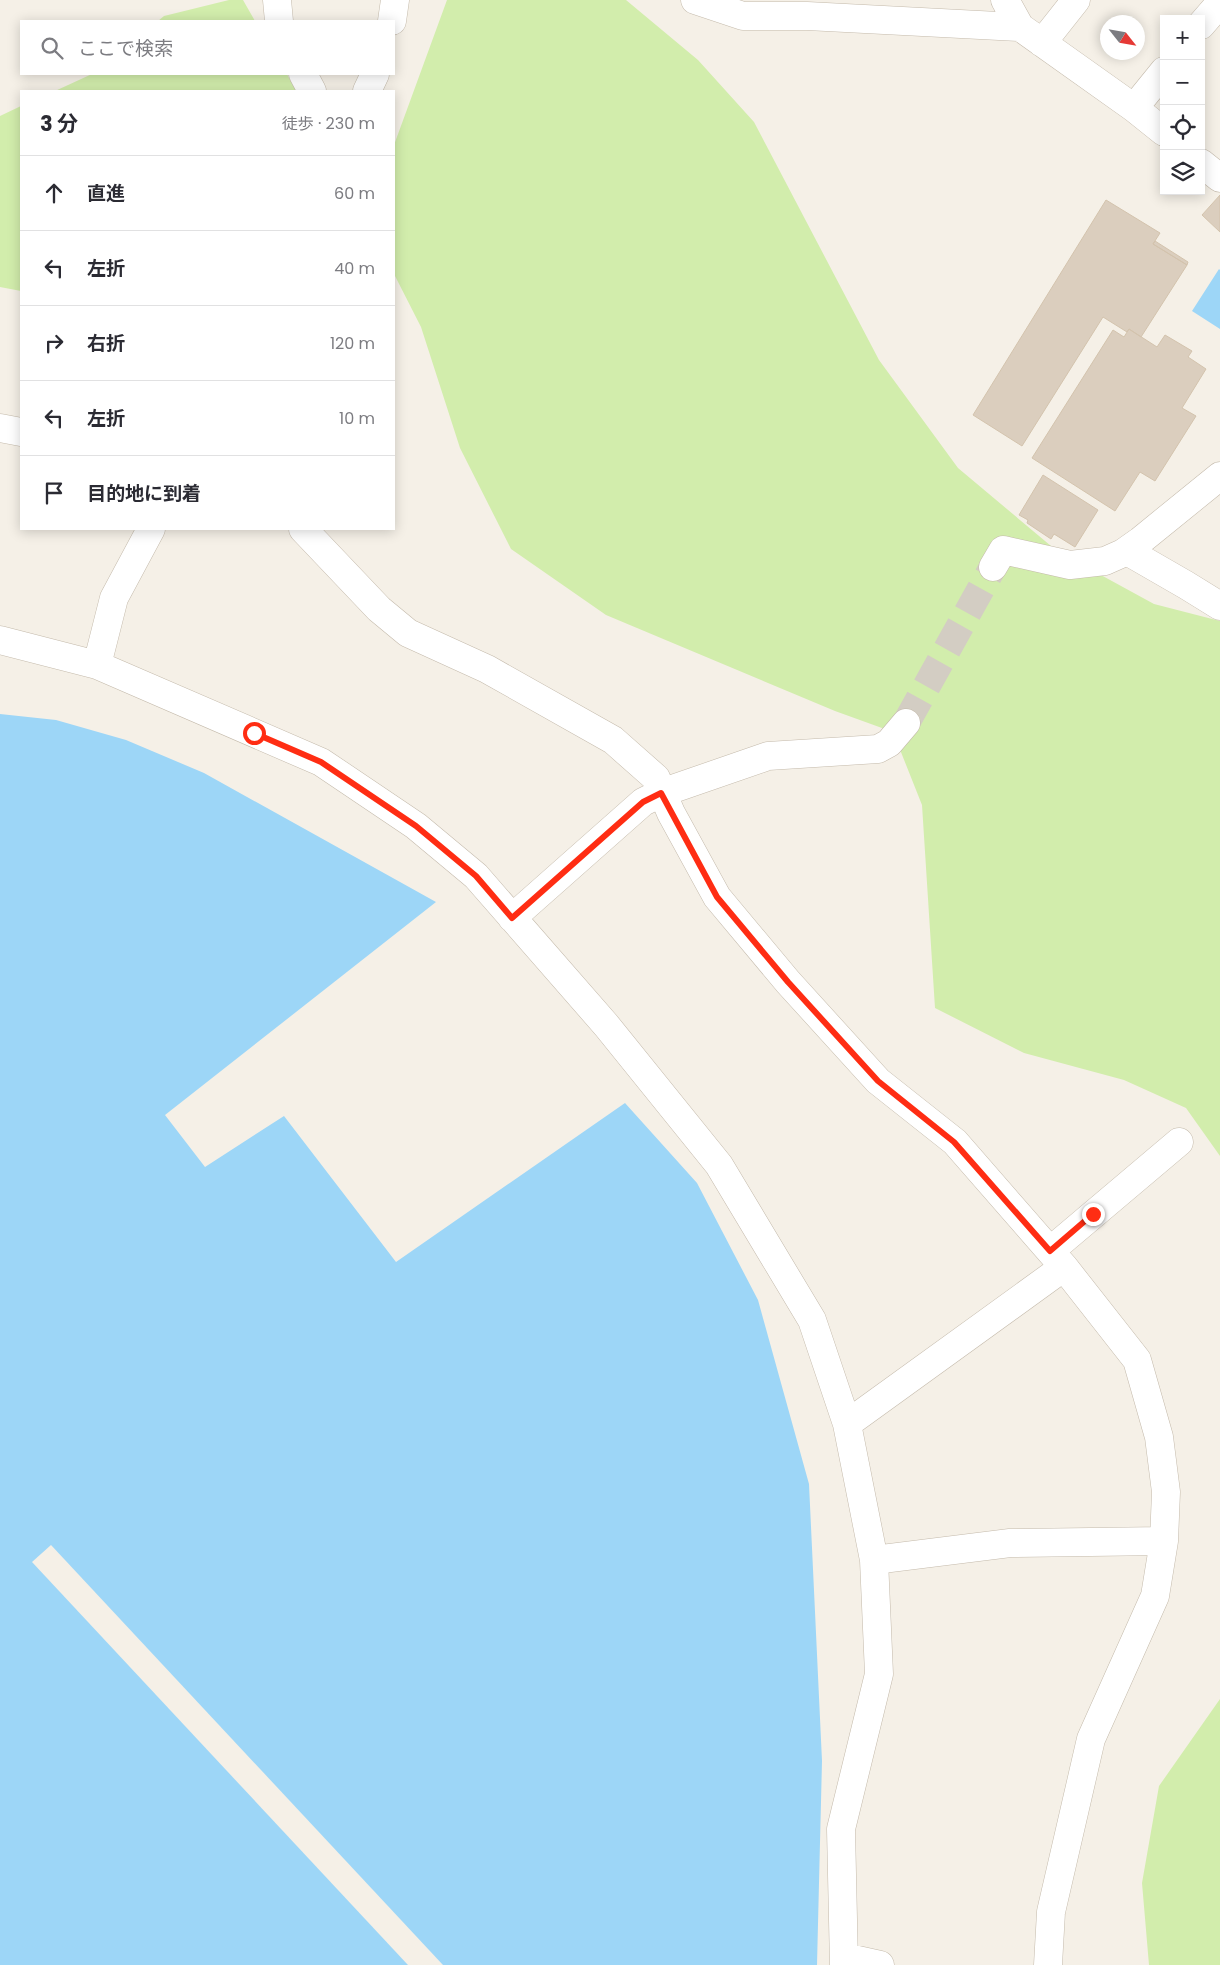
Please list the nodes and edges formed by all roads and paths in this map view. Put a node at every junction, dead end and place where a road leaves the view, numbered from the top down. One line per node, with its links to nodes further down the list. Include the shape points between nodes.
1 (277, 0): 8 (street)
2 (396, 0): 9 (street)
3 (695, 0): 7 (street, via 743,16)
4 (1005, 0): 11 (street)
5 (1076, 0): 12 (street)
6 (1220, 2): 10 (street)
7 (807, 8): 11 (street)
8 (280, 20)
9 (392, 20)
10 (1205, 21)
11 (1020, 27): 12 (street)
12 (1042, 43): 18 (street)
13 (304, 75): 16 (street)
14 (375, 75): 17 (street)
15 (1160, 76): 18 (street)
16 (311, 90)
17 (367, 90)
18 (1134, 108): 19 (street)
19 (1160, 129)
20 (1205, 166): 21 (street)
21 (1220, 178)
22 (0, 428): 23 (street)
23 (20, 432)
24 (1220, 476): 27 (street)
25 (150, 530): 31 (street, via 114,598)
26 (304, 530): 33 (street, via 380,609 408,633 487,669 613,740 656,778)
27 (1127, 550): 28 (street, via 1105,560 1070,565 1003,550); 29 (street)
28 (993, 567)
29 (1220, 606)
30 (0, 640): 31 (street)
31 (97, 665): 34 (street, via 321,762 416,826 476,876)
32 (906, 723): 33 (street, via 889,743 878,749 768,756)
33 (661, 793): 34 (street, via 643,802); 36 (street, via 717,897 788,982 878,1081 954,1142)
34 (512, 918): 37 (street, via 606,1025 719,1165 812,1320)
35 (1179, 1142): 36 (street)
36 (1057, 1259): 37 (street); 38 (street, via 1137,1360 1159,1437 1166,1492)
37 (847, 1424): 39 (street)
38 (1164, 1541): 39 (street, via 1010,1543); 42 (street, via 1155,1596 1091,1738 1052,1912)
39 (874, 1560): 40 (street, via 879,1674 841,1829)
40 (844, 1961): 41 (street)
41 (880, 1965)
42 (1048, 1965)

